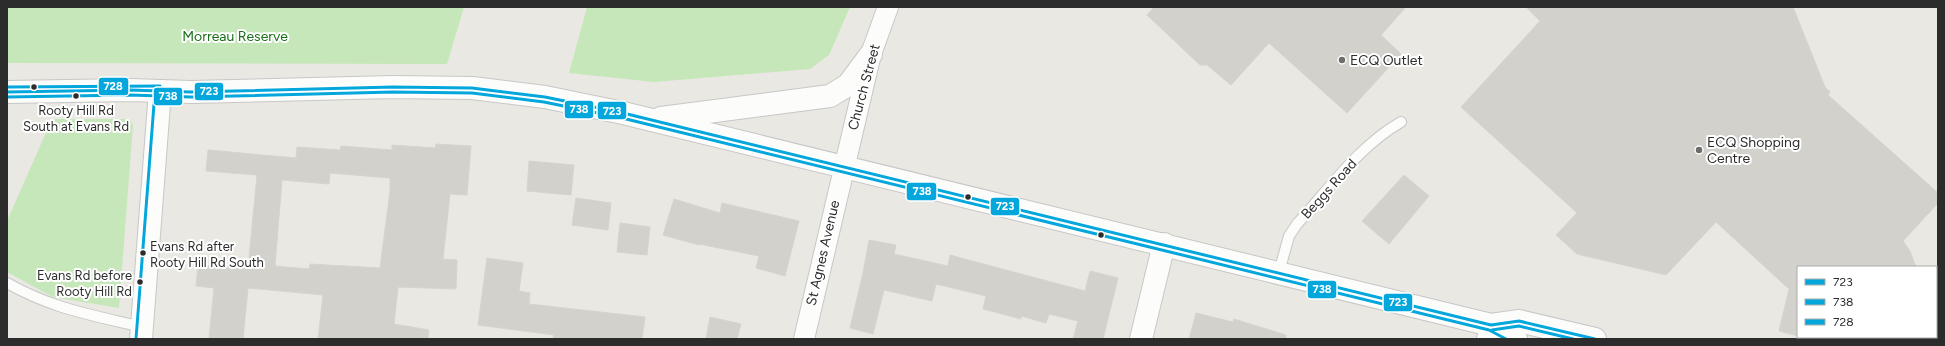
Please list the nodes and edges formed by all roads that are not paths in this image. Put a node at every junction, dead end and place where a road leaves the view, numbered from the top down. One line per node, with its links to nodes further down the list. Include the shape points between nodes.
1 (888, 7): 2 (street, Church Street)
2 (871, 54): 5 (main road, via 848,85 830,96); 7 (street, Church Street)
3 (160, 91): 4 (main road); 5 (main road, via 472,88 545,97); 12 (main road)
4 (7, 92)
5 (648, 119): 7 (main road)
6 (1401, 122): 9 (lane, Beggs Road, via 1381,133 1367,145 1297,224 1289,236)
7 (844, 168): 8 (main road); 13 (street, St Agnes Avenue)
8 (1164, 244): 9 (main road); 14 (main road)
9 (1278, 272): 11 (main road)
10 (7, 283): 12 (lane, via 33,297 65,309)
11 (1489, 332): 15 (main road); 16 (main road, via 1519,322)
12 (141, 333)
13 (804, 339)
14 (1141, 339)
15 (1516, 339)
16 (1595, 339)

